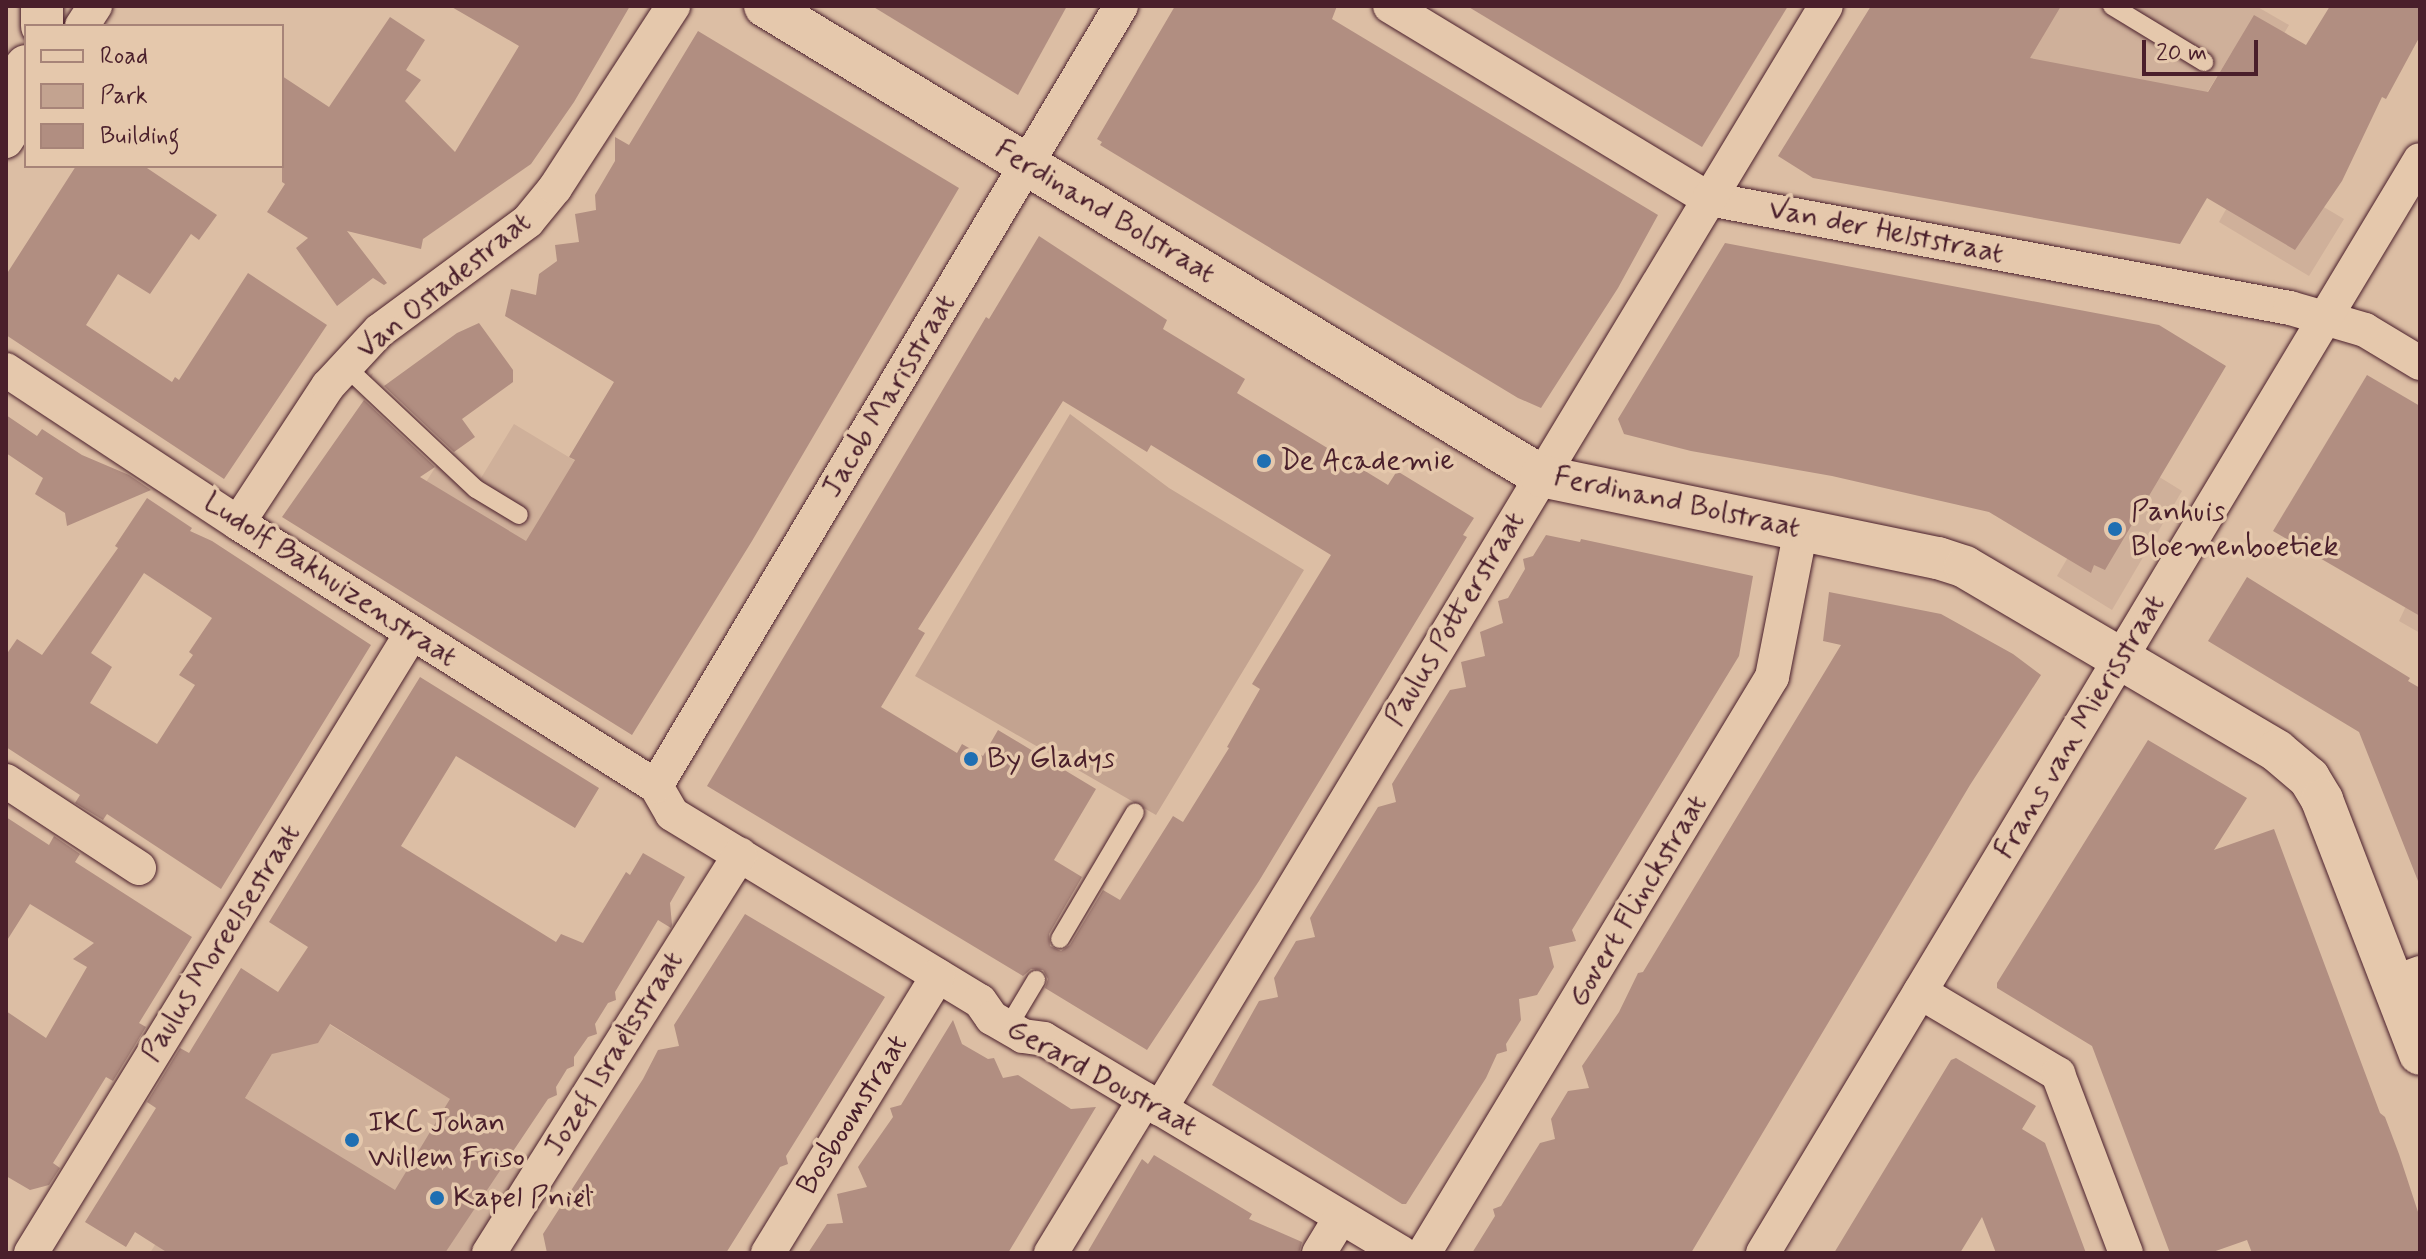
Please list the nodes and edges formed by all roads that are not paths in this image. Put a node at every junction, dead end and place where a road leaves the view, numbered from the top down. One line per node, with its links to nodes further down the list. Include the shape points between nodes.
1 (95, 6): 8 (street)
2 (673, 6): 19 (street, Van Ostadestraat, via 528,221 379,331)
3 (765, 6): 15 (street, Ferdinand Bolstraat)
4 (1121, 6): 15 (street, Jacob Marisstraat)
5 (1390, 6): 16 (street, Van der Helststraat)
6 (1826, 6): 16 (street, Paulus Potterstraat)
7 (2112, 6): 9 (lane)
8 (83, 24)
9 (2204, 62)
10 (24, 69): 11 (street)
11 (6, 97)
12 (24, 113): 13 (street)
13 (6, 141)
14 (2420, 160): 17 (street, Frans van Mierisstraat)
15 (1027, 165): 21 (street, Ferdinand Bolstraat); 28 (street, Jacob Marisstraat)
16 (1709, 199): 17 (street, Van der Helststraat); 21 (street, Paulus Potterstraat)
17 (2325, 318): 18 (street, Van der Helststraat, via 2365,330); 26 (street, Frans van Mierisstraat)
18 (2420, 363)
19 (346, 367): 22 (lane, via 476,489); 23 (street, Van Ostadestraat)
20 (6, 370): 23 (street, Ludolf Bakhuizenstraat)
21 (1541, 476): 24 (street, Ferdinand Bolstraat); 39 (street, Paulus Potterstraat)
22 (519, 515)
23 (238, 523): 25 (street, Ludolf Bakhuizenstraat)
24 (1801, 529): 26 (street, Ferdinand Bolstraat, via 1965,567); 48 (street, Govert Flinckstraat, via 1772,677)
25 (411, 634): 28 (street, Ludolf Bakhuizenstraat); 42 (street, Paulus Moreelsestraat)
26 (2122, 658): 34 (street, Ferdinand Bolstraat, via 2277,751 2309,778); 36 (street, Frans van Mierisstraat)
27 (6, 781): 31 (street)
28 (656, 786): 30 (street, Gerard Doustraat, via 672,814)
29 (1135, 812): 32 (lane)
30 (740, 855): 33 (street, Gerard Doustraat); 43 (street, Jozef Israëlsstraat)
31 (139, 868)
32 (1060, 939)
33 (938, 976): 37 (street, Gerard Doustraat, via 980,1001 992,1018); 44 (street, Bosboomstraat)
34 (2407, 978): 38 (street, Ferdinand Bolstraat)
35 (1036, 980): 37 (lane)
36 (1920, 992): 49 (street, Frans van Mierisstraat); 50 (street, via 2058,1074)
37 (1008, 1027): 39 (street, Gerard Doustraat, via 1044,1039)
38 (2420, 1054)
39 (1153, 1104): 40 (street, Gerard Doustraat); 45 (street, Paulus Potterstraat)
40 (1341, 1217): 46 (street); 47 (street, Gerard Doustraat)
41 (6, 1241): 42 (street)
42 (29, 1253)
43 (489, 1253)
44 (768, 1253)
45 (1051, 1253)
46 (1319, 1253)
47 (1401, 1253)
48 (1424, 1253)
49 (1763, 1253)
50 (2126, 1253)

